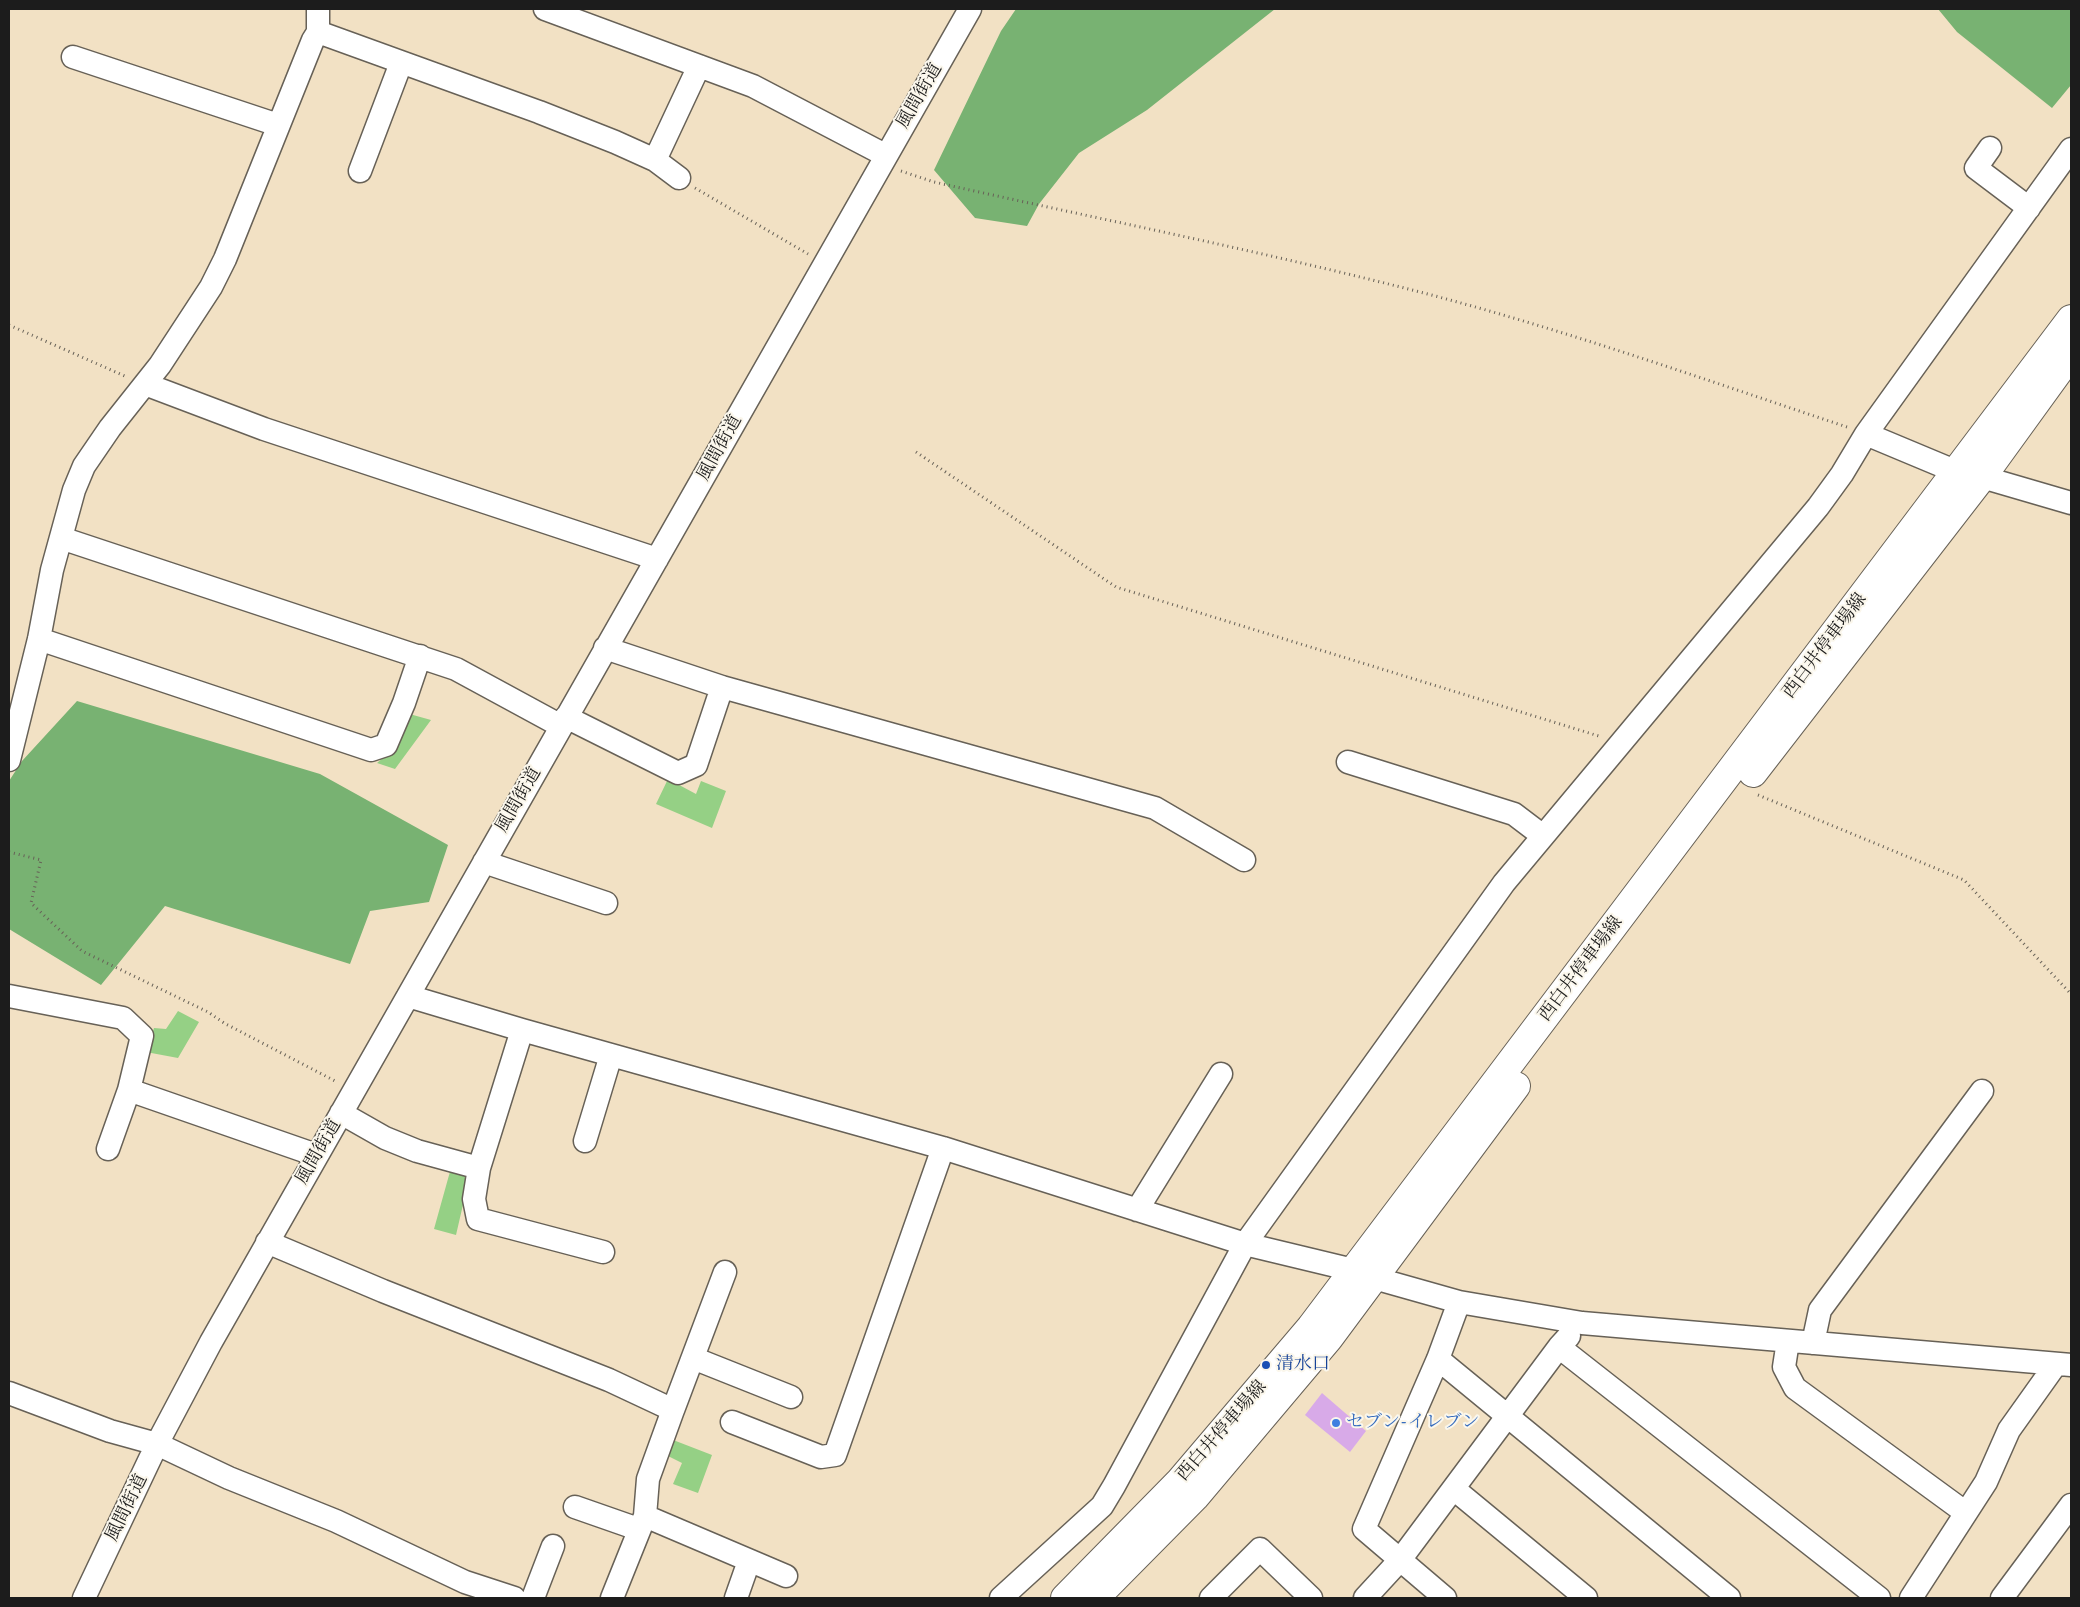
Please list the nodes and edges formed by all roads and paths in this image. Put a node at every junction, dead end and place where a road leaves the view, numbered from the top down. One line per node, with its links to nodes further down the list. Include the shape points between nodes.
1 (318, 9): 5 (street)
2 (546, 9): 4 (street)
3 (970, 9): 13 (street, 風間街道)
4 (588, 16): 8 (street)
5 (318, 32): 7 (street); 9 (street)
6 (73, 57): 9 (street)
7 (401, 63): 12 (street, via 539,112); 14 (street)
8 (699, 66): 12 (street); 13 (street, via 753,86)
9 (278, 124): 21 (street, via 261,173 211,287)
10 (1990, 148): 16 (street, via 1976,168)
11 (2071, 149): 16 (street)
12 (655, 160): 15 (street)
13 (884, 160): 17 (street, 風間街道); 22 (path, via 934,182 1180,235 1441,297 1584,339)
14 (360, 171)
15 (679, 178): 17 (path)
16 (2029, 208): 22 (street)
17 (825, 264): 27 (street, 風間街道)
18 (2071, 319): 24 (main road, 西白井停車場線)
19 (9, 325): 21 (path)
20 (2071, 354): 24 (main road, 西白井停車場線)
21 (145, 384): 26 (street, via 84,466); 27 (street, via 264,428)
22 (1866, 434): 24 (street); 33 (street, via 1818,507)
23 (916, 452): 33 (path, via 1116,587)
24 (1970, 474): 25 (street); 36 (main road, 西白井停車場線); 62 (main road, 西白井停車場線)
25 (2071, 503)
26 (61, 538): 28 (street); 30 (street)
27 (657, 559): 29 (street, 風間街道)
28 (39, 639): 30 (street, via 371,750 386,745); 34 (street)
29 (605, 648): 31 (street); 32 (street, 風間街道)
30 (420, 656): 32 (street, via 456,669)
31 (722, 687): 32 (street, via 696,765 678,773); 39 (street, via 1155,808)
32 (564, 721): 40 (street, 風間街道)
33 (1621, 743): 37 (street)
34 (9, 760)
35 (1348, 762): 37 (street, via 1514,814)
36 (1742, 788): 42 (path, via 1964,880); 62 (main road, 西白井停車場線, via 1410,1227)
37 (1543, 836): 59 (street, via 1504,883)
38 (9, 852): 49 (path, via 41,860 31,903 82,951 208,1012)
39 (1244, 860)
40 (484, 862): 41 (street); 44 (street, 風間街道)
41 (606, 903)
42 (2071, 994)
43 (9, 996): 48 (street, via 123,1018 142,1036)
44 (408, 996): 45 (street); 49 (street, 風間街道)
45 (522, 1030): 46 (street); 56 (street)
46 (611, 1055): 52 (street); 53 (street)
47 (1221, 1074): 57 (street)
48 (128, 1090): 54 (street); 55 (street)
49 (354, 1091): 51 (street, 風間街道)
50 (1982, 1091): 66 (street, via 1820,1310)
51 (342, 1113): 55 (street, 風間街道); 56 (street, via 385,1138 417,1151)
52 (585, 1140)
53 (943, 1148): 57 (street); 75 (street, via 835,1456 821,1457)
54 (108, 1149)
55 (316, 1155): 58 (street, 風間街道)
56 (479, 1168): 60 (street, via 474,1198 478,1219)
57 (1137, 1210): 59 (street)
58 (267, 1242): 73 (street, via 610,1380); 76 (street, 風間街道)
59 (1245, 1244): 62 (street); 91 (street, via 1102,1506)
60 (603, 1252)
61 (725, 1272): 68 (street)
62 (1363, 1274): 63 (street); 92 (main road, 西白井停車場線, via 1311,1327 1180,1481); 93 (main road, 西白井停車場線, via 1330,1338 1195,1497)
63 (1459, 1302): 64 (street); 69 (street)
64 (1582, 1323): 65 (street); 67 (street)
65 (1788, 1341): 66 (street); 80 (street, via 1784,1367 1795,1388)
66 (1814, 1343): 70 (street)
67 (1559, 1347): 74 (street); 100 (street)
68 (693, 1358): 72 (street); 73 (street)
69 (1438, 1359): 74 (street); 83 (street, via 1364,1529)
70 (2063, 1365): 80 (street, via 2009,1430 1986,1482)
71 (9, 1393): 76 (street, via 110,1431)
72 (791, 1396)
73 (673, 1410): 81 (street, via 648,1479)
74 (1508, 1416): 77 (street); 99 (street)
75 (732, 1422)
76 (158, 1444): 86 (street, 風間街道); 87 (street, via 229,1478 336,1521 465,1582)
77 (1454, 1489): 83 (street); 98 (street)
78 (2071, 1506): 102 (street)
79 (575, 1507): 81 (street)
80 (1966, 1513): 101 (street)
81 (642, 1523): 84 (street); 89 (street)
82 (553, 1546): 88 (street)
83 (1400, 1560): 96 (street); 97 (street)
84 (749, 1561): 85 (street); 90 (street)
85 (786, 1576)
86 (84, 1598)
87 (514, 1598)
88 (532, 1598)
89 (612, 1598)
90 (736, 1598)
91 (1001, 1598)
92 (1065, 1598)
93 (1095, 1598)
94 (1210, 1598): 95 (street, via 1260,1549)
95 (1312, 1598)
96 (1365, 1598)
97 (1445, 1598)
98 (1586, 1598)
99 (1730, 1598)
100 (1880, 1598)
101 (1911, 1598)
102 (2002, 1598)

